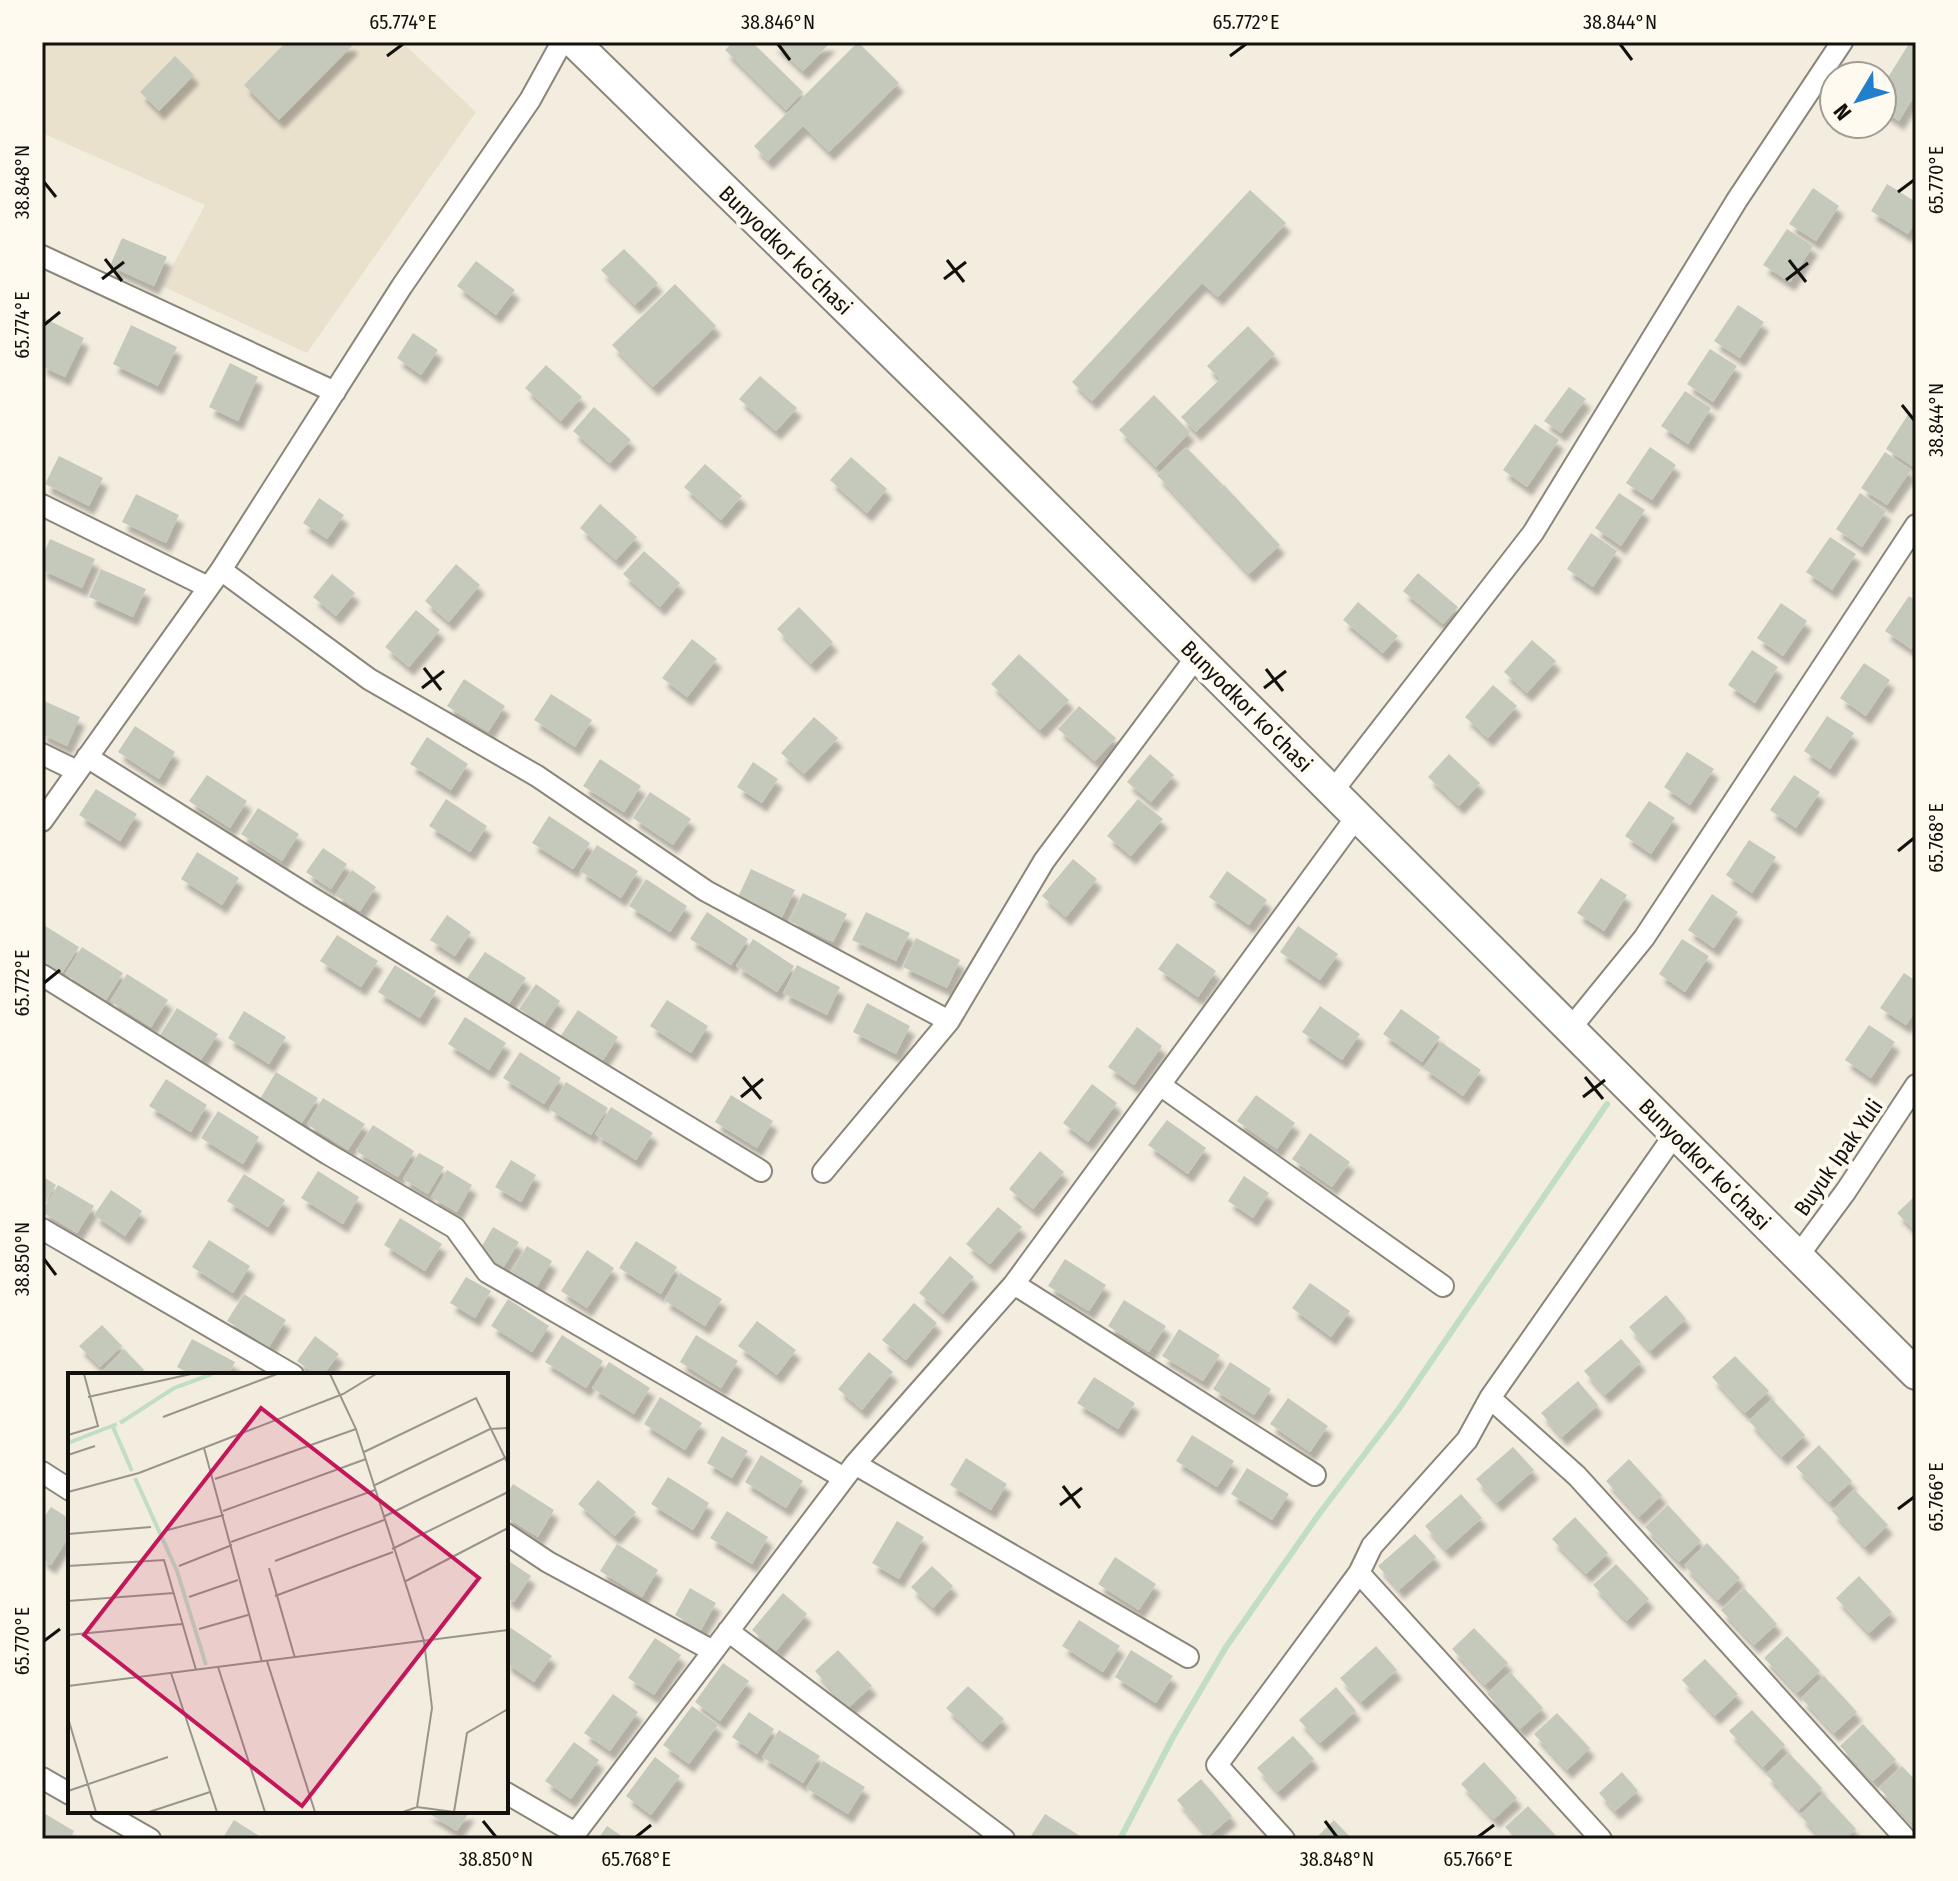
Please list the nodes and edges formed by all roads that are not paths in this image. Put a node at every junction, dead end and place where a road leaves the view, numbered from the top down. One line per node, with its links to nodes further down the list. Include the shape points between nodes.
1 (562, 42): 5 (street, via 530,100)
2 (574, 42): 10 (main road, Bunyodkor koʻchasi)
3 (1842, 42): 13 (street, via 1737,200 1533,533)
4 (42, 256): 5 (street)
5 (335, 392): 8 (street)
6 (42, 505): 9 (street)
7 (1916, 525): 18 (street, via 1644,938)
8 (221, 570): 9 (street); 17 (street, via 369,679 537,776 706,891)
9 (208, 587): 12 (street)
10 (1197, 656): 13 (main road, Bunyodkor koʻchasi); 17 (street, via 1044,861)
11 (42, 754): 12 (street)
12 (82, 764): 15 (street); 22 (street)
13 (1332, 792): 14 (main road, Bunyodkor koʻchasi)
14 (1357, 816): 18 (main road, Bunyodkor koʻchasi); 19 (street)
15 (42, 821)
16 (42, 975): 31 (street, via 455,1228 487,1272)
17 (949, 1021): 23 (street)
18 (1570, 1029): 21 (main road, Bunyodkor koʻchasi)
19 (1160, 1085): 26 (street); 27 (street)
20 (1916, 1085): 25 (street, Buyuk Ipak Yuli)
21 (1675, 1134): 25 (main road, Bunyodkor koʻchasi); 30 (street)
22 (761, 1171)
23 (823, 1172)
24 (42, 1229): 28 (street)
25 (1798, 1256): 29 (main road, Bunyodkor koʻchasi)
26 (1014, 1284): 31 (street); 33 (street)
27 (1443, 1286)
28 (290, 1373)
29 (1916, 1374)
30 (1490, 1398): 36 (street, via 1467,1440 1372,1546); 49 (street, via 1577,1476)
31 (850, 1471): 37 (street); 39 (street)
32 (42, 1472): 34 (street)
33 (1315, 1475)
34 (68, 1489)
35 (508, 1535): 38 (street)
36 (1359, 1573): 47 (street, via 1217,1765); 48 (street)
37 (728, 1631): 38 (street); 46 (street)
38 (713, 1651): 44 (street)
39 (1188, 1657)
40 (42, 1778): 41 (street)
41 (68, 1793)
42 (508, 1794): 44 (street)
43 (104, 1813): 45 (street)
44 (573, 1836)
45 (150, 1839)
46 (1004, 1839)
47 (1284, 1839)
48 (1601, 1839)
49 (1906, 1839)

